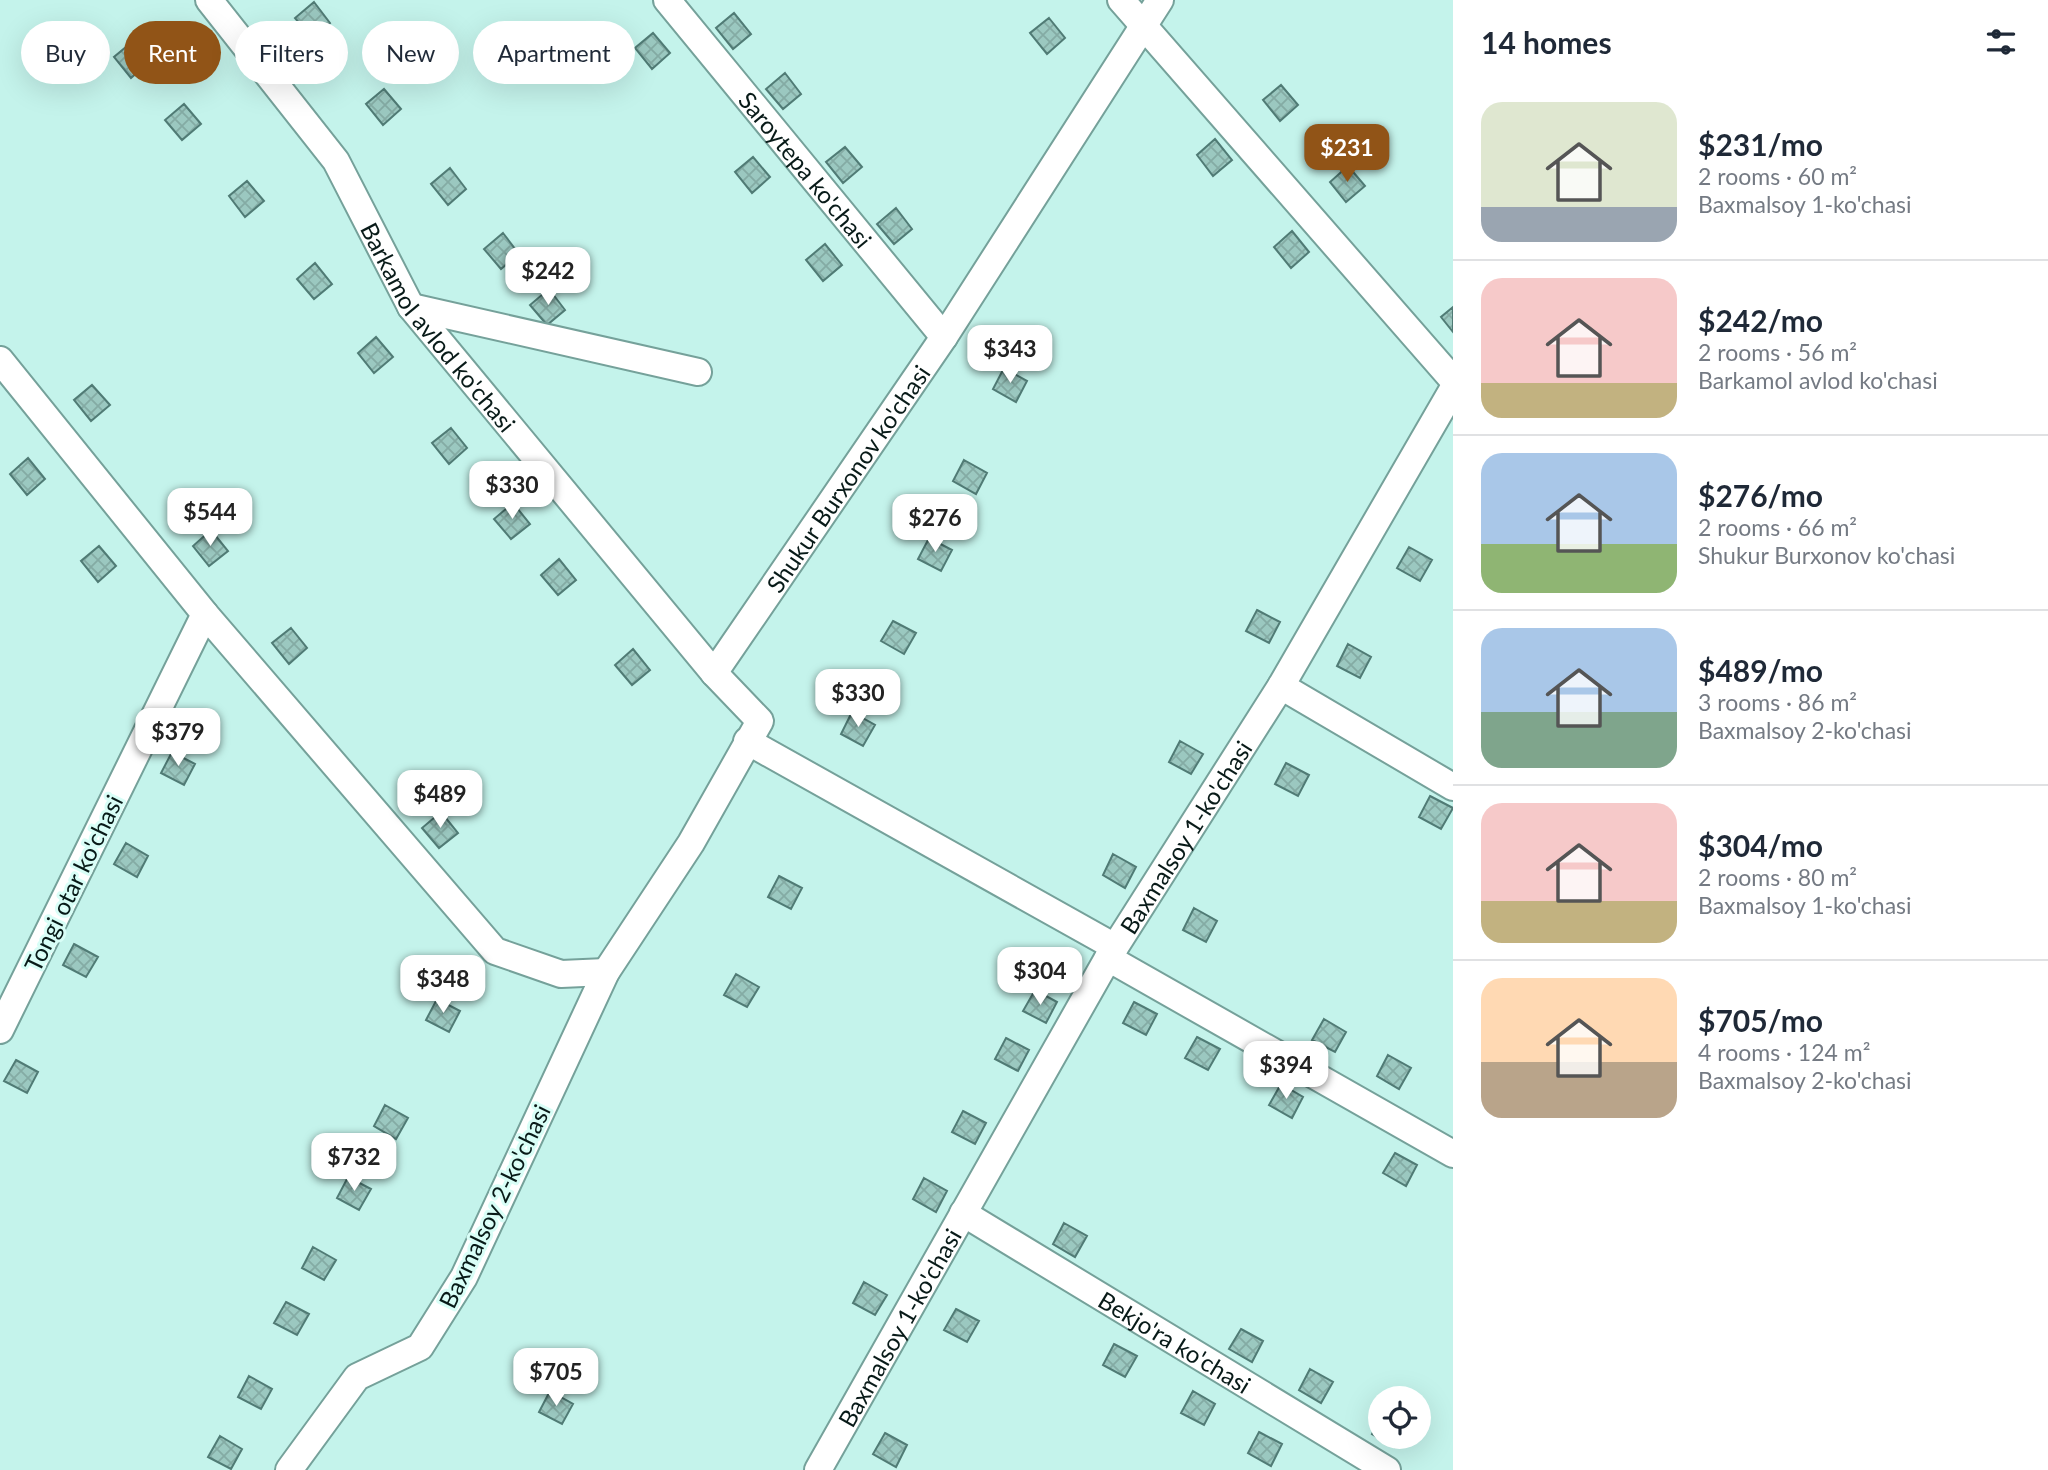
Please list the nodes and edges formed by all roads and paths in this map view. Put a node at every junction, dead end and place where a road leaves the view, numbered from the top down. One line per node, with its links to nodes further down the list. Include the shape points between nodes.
1 (209, 0): 6 (street, Barkamol avlod ko'chasi, via 336,161)
2 (667, 0): 7 (street, Saroytepa ko'chasi)
3 (1121, 0): 5 (street)
4 (1160, 0): 5 (street, Shukur Burxonov ko'chasi)
5 (1142, 25): 7 (street, Shukur Burxonov ko'chasi); 10 (street)
6 (411, 307): 9 (street); 13 (street, Barkamol avlod ko'chasi)
7 (944, 337): 13 (street, Shukur Burxonov ko'chasi)
8 (0, 360): 12 (street)
9 (698, 372)
10 (1453, 380)
11 (1453, 389): 14 (street, Baxmalsoy 1-ko'chasi)
12 (205, 614): 18 (street, via 495,951 561,974); 19 (street, Tongi otar ko'chasi)
13 (714, 673): 15 (street, Baxmalsoy 2-ko'chasi, via 760,721)
14 (1281, 686): 16 (street); 17 (street, Baxmalsoy 1-ko'chasi)
15 (747, 741): 17 (street); 18 (street, Baxmalsoy 2-ko'chasi, via 691,843)
16 (1453, 787)
17 (1111, 953): 20 (street); 21 (street, Baxmalsoy 1-ko'chasi)
18 (606, 972): 22 (street, Baxmalsoy 2-ko'chasi, via 464,1277 419,1347 357,1377)
19 (1, 1027)
20 (1453, 1154)
21 (963, 1213): 23 (street, Baxmalsoy 1-ko'chasi); 24 (street, Bekjo'ra ko'chasi)
22 (289, 1470)
23 (818, 1470)
24 (1387, 1470)

